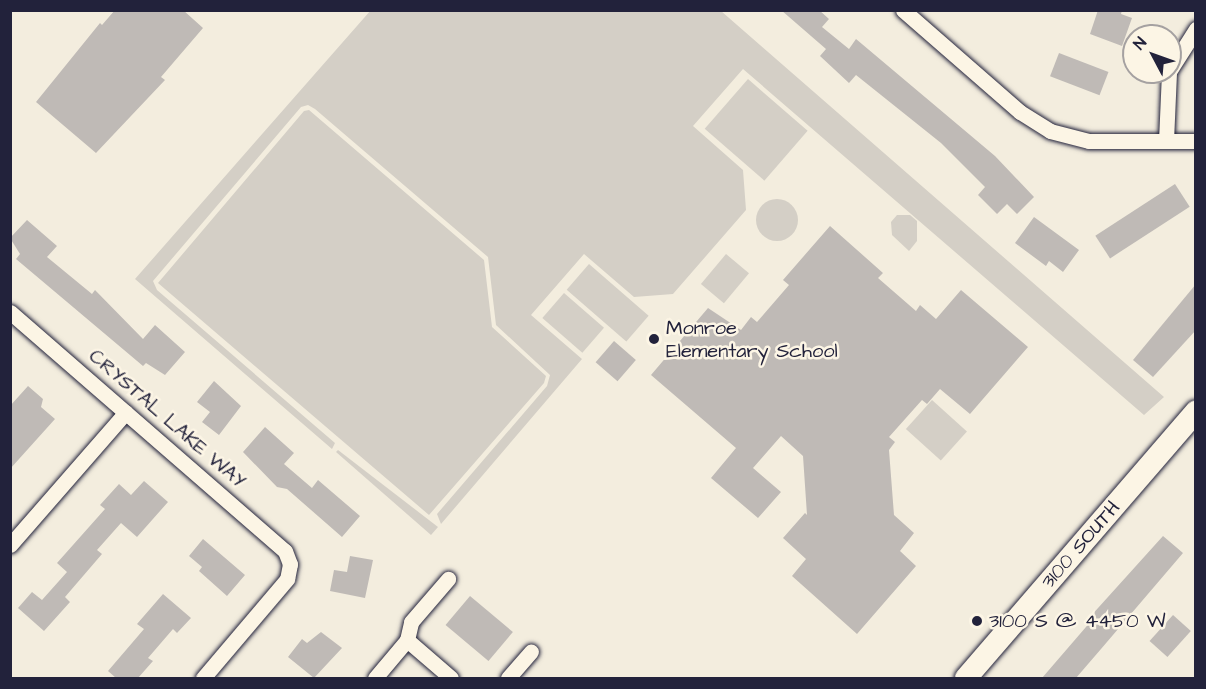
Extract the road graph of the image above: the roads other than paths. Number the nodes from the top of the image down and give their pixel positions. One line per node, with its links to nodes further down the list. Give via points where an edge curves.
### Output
1 (903, 10): 5 (street, via 1020,112 1050,131 1089,141)
2 (1196, 29): 3 (street)
3 (1182, 52)
4 (1169, 84): 5 (street)
5 (1166, 141): 6 (street)
6 (1196, 141)
7 (10, 312): 8 (street, CRYSTAL LAKE WAY)
8 (126, 412): 10 (street); 14 (street, CRYSTAL LAKE WAY, via 273,538 290,564 287,579 276,595)
9 (1194, 417): 18 (main road, 3100 SOUTH)
10 (10, 545)
11 (448, 579): 12 (street, via 411,622)
12 (407, 640): 15 (street); 16 (street)
13 (531, 652): 17 (street)
14 (203, 678)
15 (375, 678)
16 (451, 678)
17 (508, 678)
18 (966, 678)

